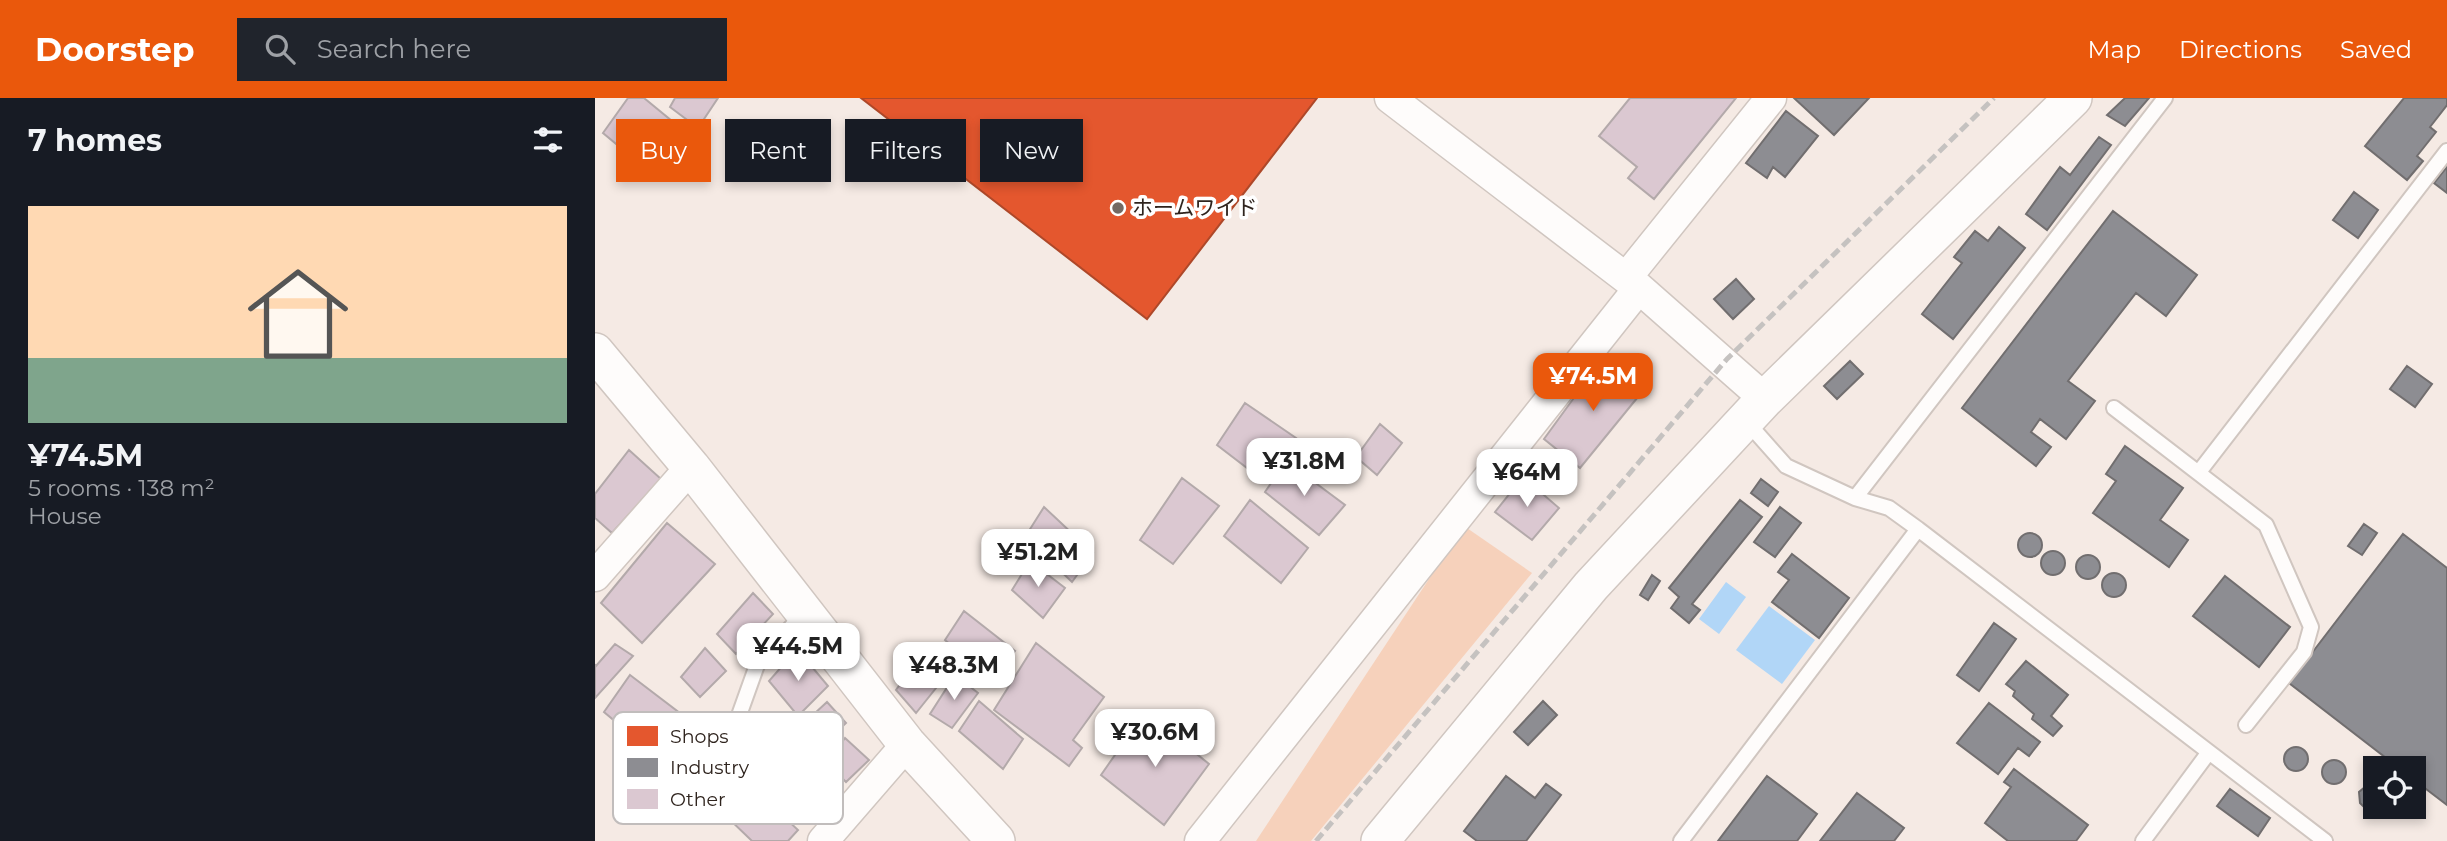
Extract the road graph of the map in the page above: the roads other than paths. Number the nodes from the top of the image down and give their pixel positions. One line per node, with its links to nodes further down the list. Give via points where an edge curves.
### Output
1 (1390, 98): 6 (street)
2 (1771, 98): 6 (street)
3 (2073, 98): 9 (street)
4 (2165, 98): 12 (lane)
5 (2447, 150): 11 (lane)
6 (1632, 283): 9 (street); 24 (street)
7 (595, 352): 10 (street)
8 (2114, 408): 11 (lane)
9 (1756, 410): 12 (lane, via 1787,466); 25 (street, via 1591,586)
10 (691, 467): 14 (street); 15 (street)
11 (2199, 472): 17 (lane, via 2266,525 2311,627 2304,652)
12 (1855, 498): 13 (lane, via 1889,508)
13 (1918, 528): 19 (lane); 26 (lane)
14 (595, 576)
15 (805, 612): 16 (lane, via 757,664); 18 (street)
16 (740, 712)
17 (2246, 725)
18 (908, 744): 20 (street); 23 (street)
19 (2209, 752): 27 (lane); 28 (lane)
20 (843, 818)
21 (838, 824): 22 (street)
22 (823, 841)
23 (996, 841)
24 (1200, 841)
25 (1380, 841)
26 (1681, 841)
27 (2143, 841)
28 (2325, 841)

